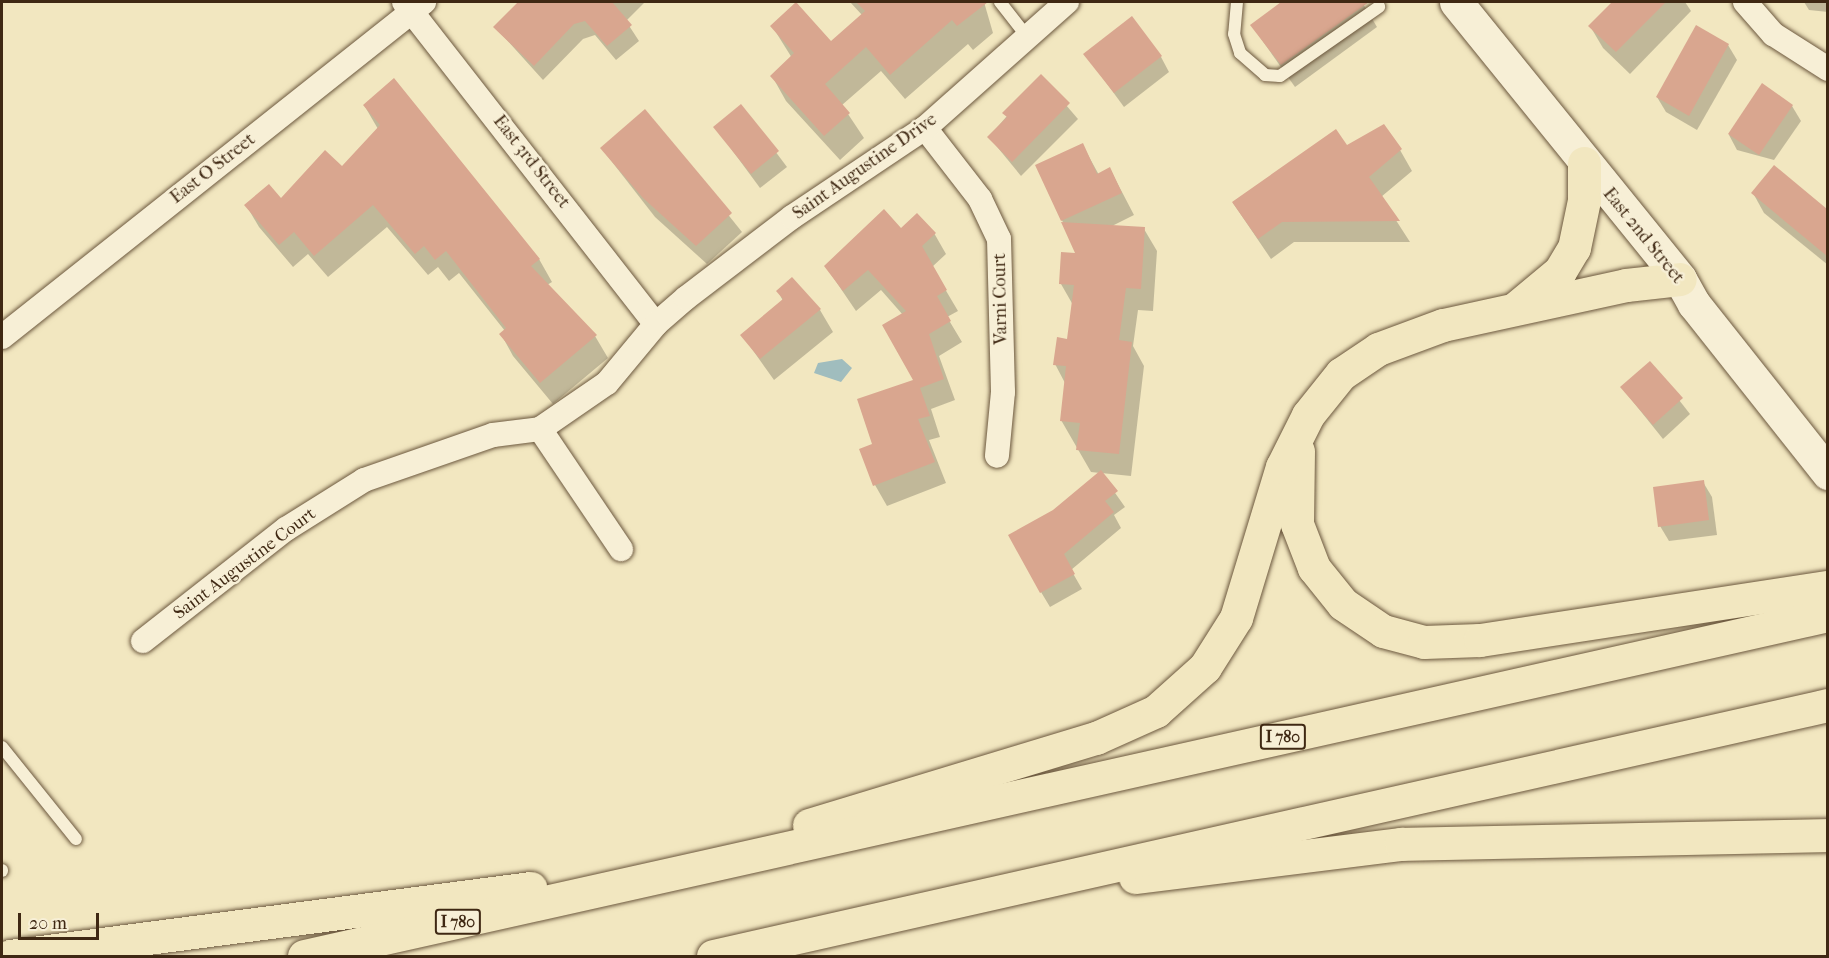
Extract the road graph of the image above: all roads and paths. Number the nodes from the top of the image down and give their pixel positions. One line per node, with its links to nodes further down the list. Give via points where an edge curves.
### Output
1 (1000, 2): 8 (lane)
2 (1066, 2): 8 (street, Saint Augustine Drive)
3 (1237, 2): 7 (lane, via 1234,34 1240,53 1265,75 1280,76)
4 (1456, 2): 11 (main road, East 2nd Street)
5 (1745, 2): 9 (street, via 1773,34)
6 (413, 5): 14 (street, East 3rd Street); 15 (street, East O Street)
7 (1379, 7)
8 (1025, 34): 10 (street, Saint Augustine Drive)
9 (1827, 69)
10 (925, 128): 14 (street, Saint Augustine Drive, via 792,217); 18 (street, Varni Court, via 980,199 999,239 1003,392)
11 (1584, 163): 12 (main road, East 2nd Street); 13 (highway, via 1584,200 1574,249 1560,271)
12 (1680, 279): 13 (highway); 19 (main road, East 2nd Street, via 1694,304)
13 (1514, 310): 17 (highway, via 1443,325 1378,349 1323,393)
14 (656, 324): 16 (street, Saint Augustine Court, via 607,383)
15 (2, 337)
16 (540, 429): 20 (street); 23 (street, Saint Augustine Court, via 493,435 364,480 286,529)
17 (1298, 440): 21 (highway, via 1297,524 1314,568 1343,604 1383,631 1424,642 1480,640); 28 (highway, via 1282,467 1236,618 1205,667 1156,711 1096,738 825,817)
18 (997, 456)
19 (1827, 473)
20 (621, 549)
21 (1827, 587)
22 (1827, 615): 28 (highway, I 780)
23 (143, 641)
24 (1827, 705): 29 (highway)
25 (2, 747): 27 (lane)
26 (1827, 835): 29 (highway, via 1401,844 1182,874)
27 (76, 839)
28 (739, 859): 30 (highway, I 780)
29 (1038, 883): 33 (highway)
30 (611, 886): 31 (highway, via 505,889); 32 (highway, I 780)
31 (10, 957)
32 (304, 957)
33 (713, 957)

